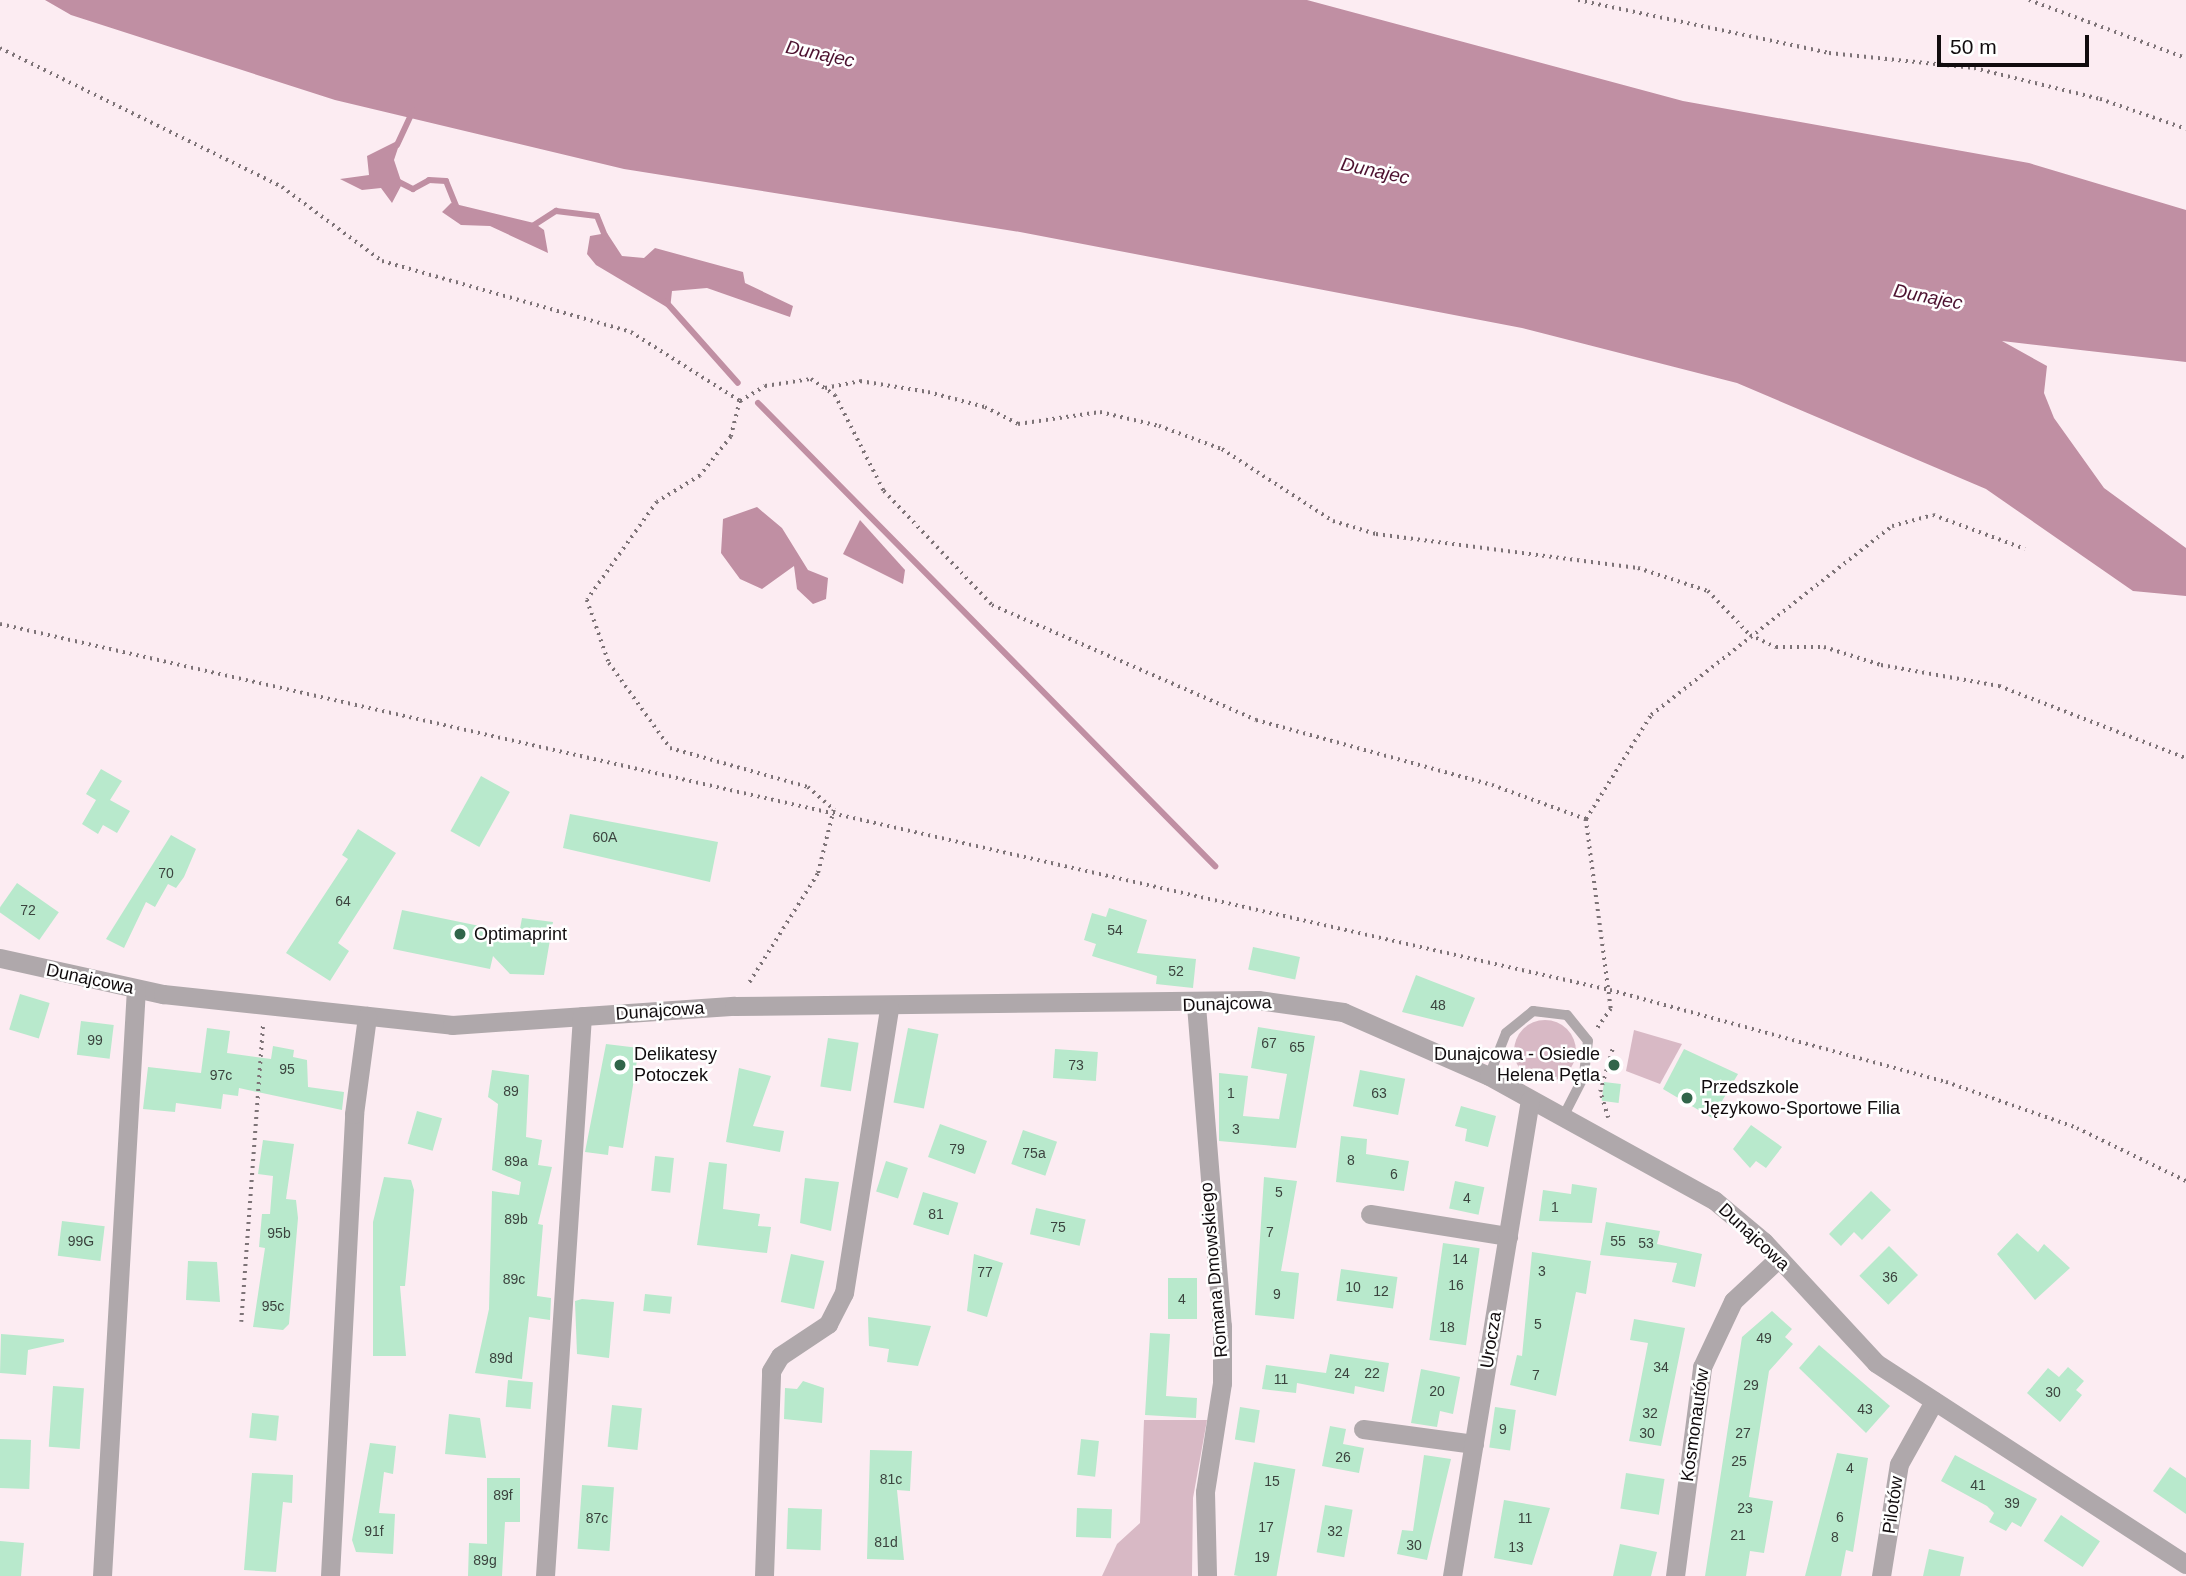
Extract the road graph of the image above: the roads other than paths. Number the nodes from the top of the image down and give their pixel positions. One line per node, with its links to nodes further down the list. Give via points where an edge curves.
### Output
1 (0, 957): 2 (street, Dunajcowa)
2 (136, 989): 5 (street, Dunajcowa); 17 (street)
3 (1196, 1005): 4 (street, Dunajcowa); 7 (street, Dunajcowa, via 1258,1000 1343,1012); 21 (street, Romana Dmowskiego, via 1222,1326 1222,1383 1205,1492)
4 (889, 1008): 6 (street, Dunajcowa, via 734,1006); 20 (street, via 844,1293 828,1324 780,1356 771,1371)
5 (367, 1016): 6 (street, Dunajcowa, via 452,1025); 18 (street, via 355,1114)
6 (582, 1016): 19 (street)
7 (1489, 1076): 8 (street, Dunajcowa); 9 (lane, via 1506,1033 1533,1011 1567,1015 1588,1041 1584,1076)
8 (1530, 1100): 9 (street, Dunajcowa); 11 (street, Urocza)
9 (1563, 1117): 12 (street, Dunajcowa, via 1714,1200)
10 (1370, 1214): 11 (street)
11 (1508, 1236): 15 (street, Urocza)
12 (1779, 1258): 13 (street, Dunajcowa, via 1876,1363); 23 (street, Kosmonautów, via 1733,1301 1702,1367)
13 (1934, 1401): 16 (street, Dunajcowa); 24 (street, Pilotów, via 1899,1464)
14 (1363, 1429): 15 (street)
15 (1474, 1444): 22 (street, Urocza)
16 (2186, 1564)
17 (102, 1576)
18 (330, 1576)
19 (545, 1576)
20 (764, 1576)
21 (1207, 1576)
22 (1452, 1576)
23 (1675, 1576)
24 (1881, 1576)

